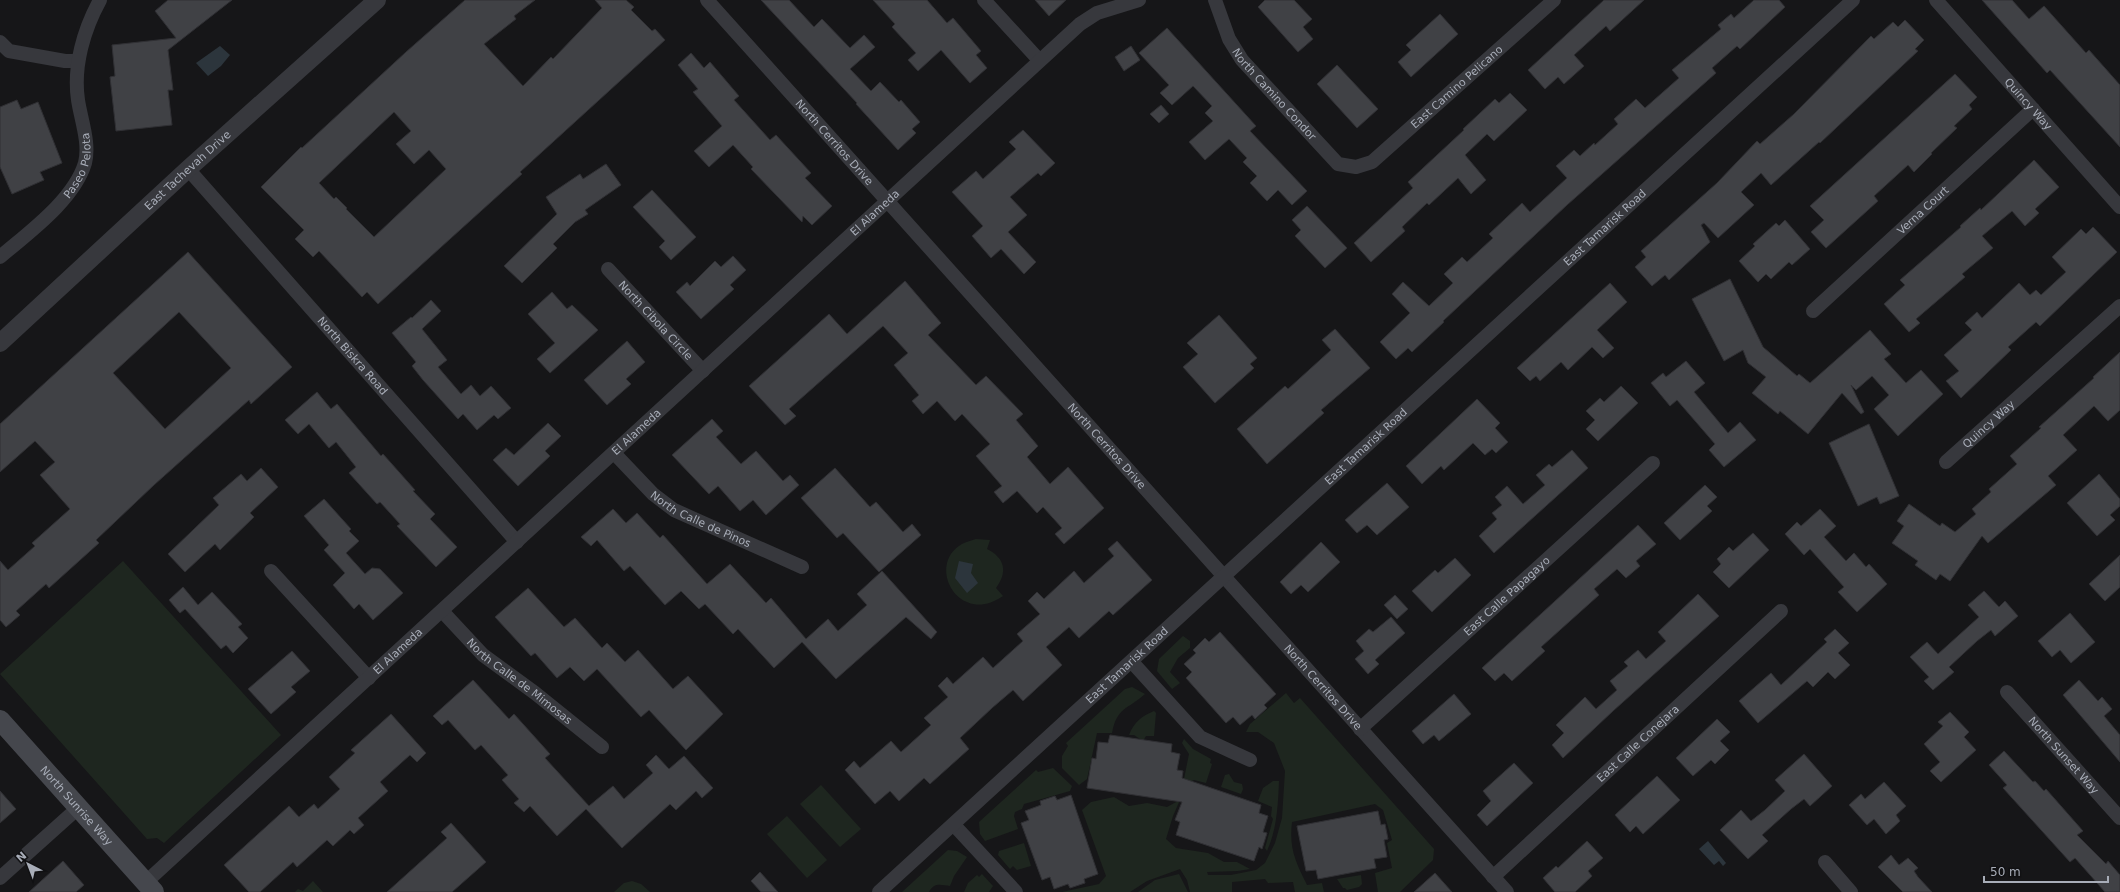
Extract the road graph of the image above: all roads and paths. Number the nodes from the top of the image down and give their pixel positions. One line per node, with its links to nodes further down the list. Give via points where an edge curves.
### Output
1 (100, 0): 12 (street, Paseo Pelota, via 84,38)
2 (376, 0): 15 (street, East Tachevah Drive)
3 (708, 0): 16 (street, North Cerritos Drive)
4 (984, 0): 11 (street)
5 (1139, 0): 11 (street, El Alameda, via 1091,17)
6 (1215, 0): 14 (street, North Camino Condor, via 1229,39 1242,60 1338,164)
7 (1554, 0): 14 (street, East Camino Pelicano, via 1372,162)
8 (1853, 0): 30 (street, East Tamarisk Road)
9 (1936, 0): 13 (street, Quincy Way)
10 (0, 42): 12 (street, via 9,51)
11 (1039, 60): 16 (street, El Alameda)
12 (78, 61): 18 (street, Paseo Pelota, via 78,97 87,152 85,164 78,180 65,198)
13 (2033, 109): 17 (street, Quincy Way); 21 (street, Verna Court)
14 (1356, 167)
15 (188, 169): 22 (street, East Tachevah Drive); 27 (street, North Biskra Road)
16 (888, 201): 23 (street, El Alameda); 30 (street, North Cerritos Drive)
17 (2120, 207)
18 (0, 258)
19 (608, 269): 23 (street, North Cibola Circle)
20 (2120, 306): 25 (street, Quincy Way)
21 (1813, 311)
22 (0, 342)
23 (703, 371): 24 (street, El Alameda)
24 (614, 453): 27 (street, El Alameda); 28 (street, North Calle de Pinos, via 653,494 674,510)
25 (1946, 462)
26 (1653, 463): 37 (street, East Calle Papagayo)
27 (517, 542): 31 (street, El Alameda)
28 (802, 567)
29 (271, 570): 34 (street)
30 (1224, 577): 33 (street, East Tamarisk Road); 37 (street, North Cerritos Drive)
31 (442, 610): 34 (street, El Alameda); 38 (street, North Calle de Mimosas, via 483,655)
32 (1781, 610): 44 (street, East Calle Conejara)
33 (1132, 662): 39 (street, via 1200,736); 42 (street, East Tamarisk Road)
34 (368, 678): 46 (street, El Alameda)
35 (2007, 692): 41 (street, North Sunset Way)
36 (0, 720): 40 (main road, North Sunrise Way)
37 (1360, 729): 44 (street, North Cerritos Drive)
38 (602, 747)
39 (1250, 760)
40 (78, 808): 45 (street); 46 (main road, North Sunrise Way)
41 (2120, 818)
42 (954, 825): 47 (street, East Tamarisk Road); 48 (street)
43 (1825, 862): 50 (street)
44 (1494, 877): 49 (street, North Cerritos Drive)
45 (0, 878)
46 (150, 887)
47 (879, 892)
48 (1016, 892)
49 (1507, 892)
50 (1851, 892)

